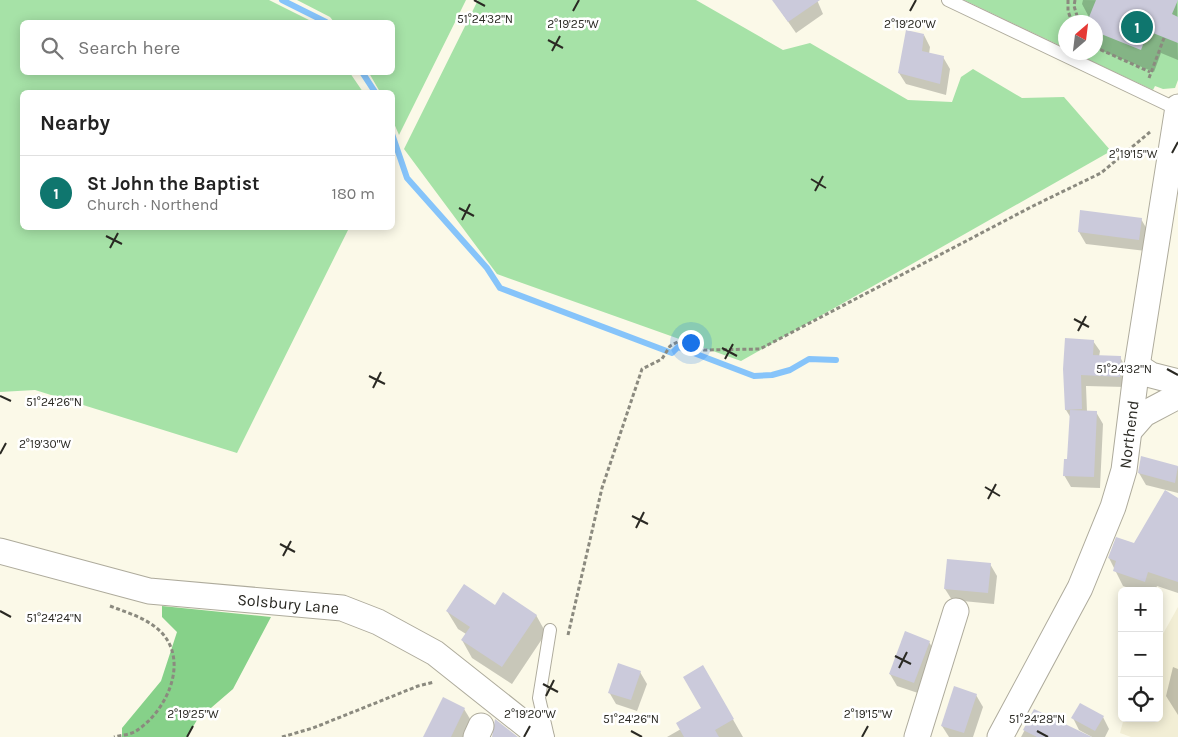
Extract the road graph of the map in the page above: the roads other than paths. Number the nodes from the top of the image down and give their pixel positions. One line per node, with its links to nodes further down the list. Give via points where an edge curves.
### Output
1 (948, 0): 2 (lane)
2 (1178, 108): 3 (street, Northend)
3 (1138, 366): 4 (street, via 1151,375); 6 (street, Northend)
4 (1178, 382)
5 (1178, 396): 6 (street, via 1144,414)
6 (1130, 430): 13 (street, Northend, via 1124,470 1113,507 1080,588)
7 (0, 550): 10 (street, Solsbury Lane, via 149,591 342,608 378,622 435,652)
8 (956, 611): 12 (street)
9 (550, 630): 11 (lane, via 539,698)
10 (541, 737)
11 (548, 737)
12 (917, 737)
13 (1000, 737)

